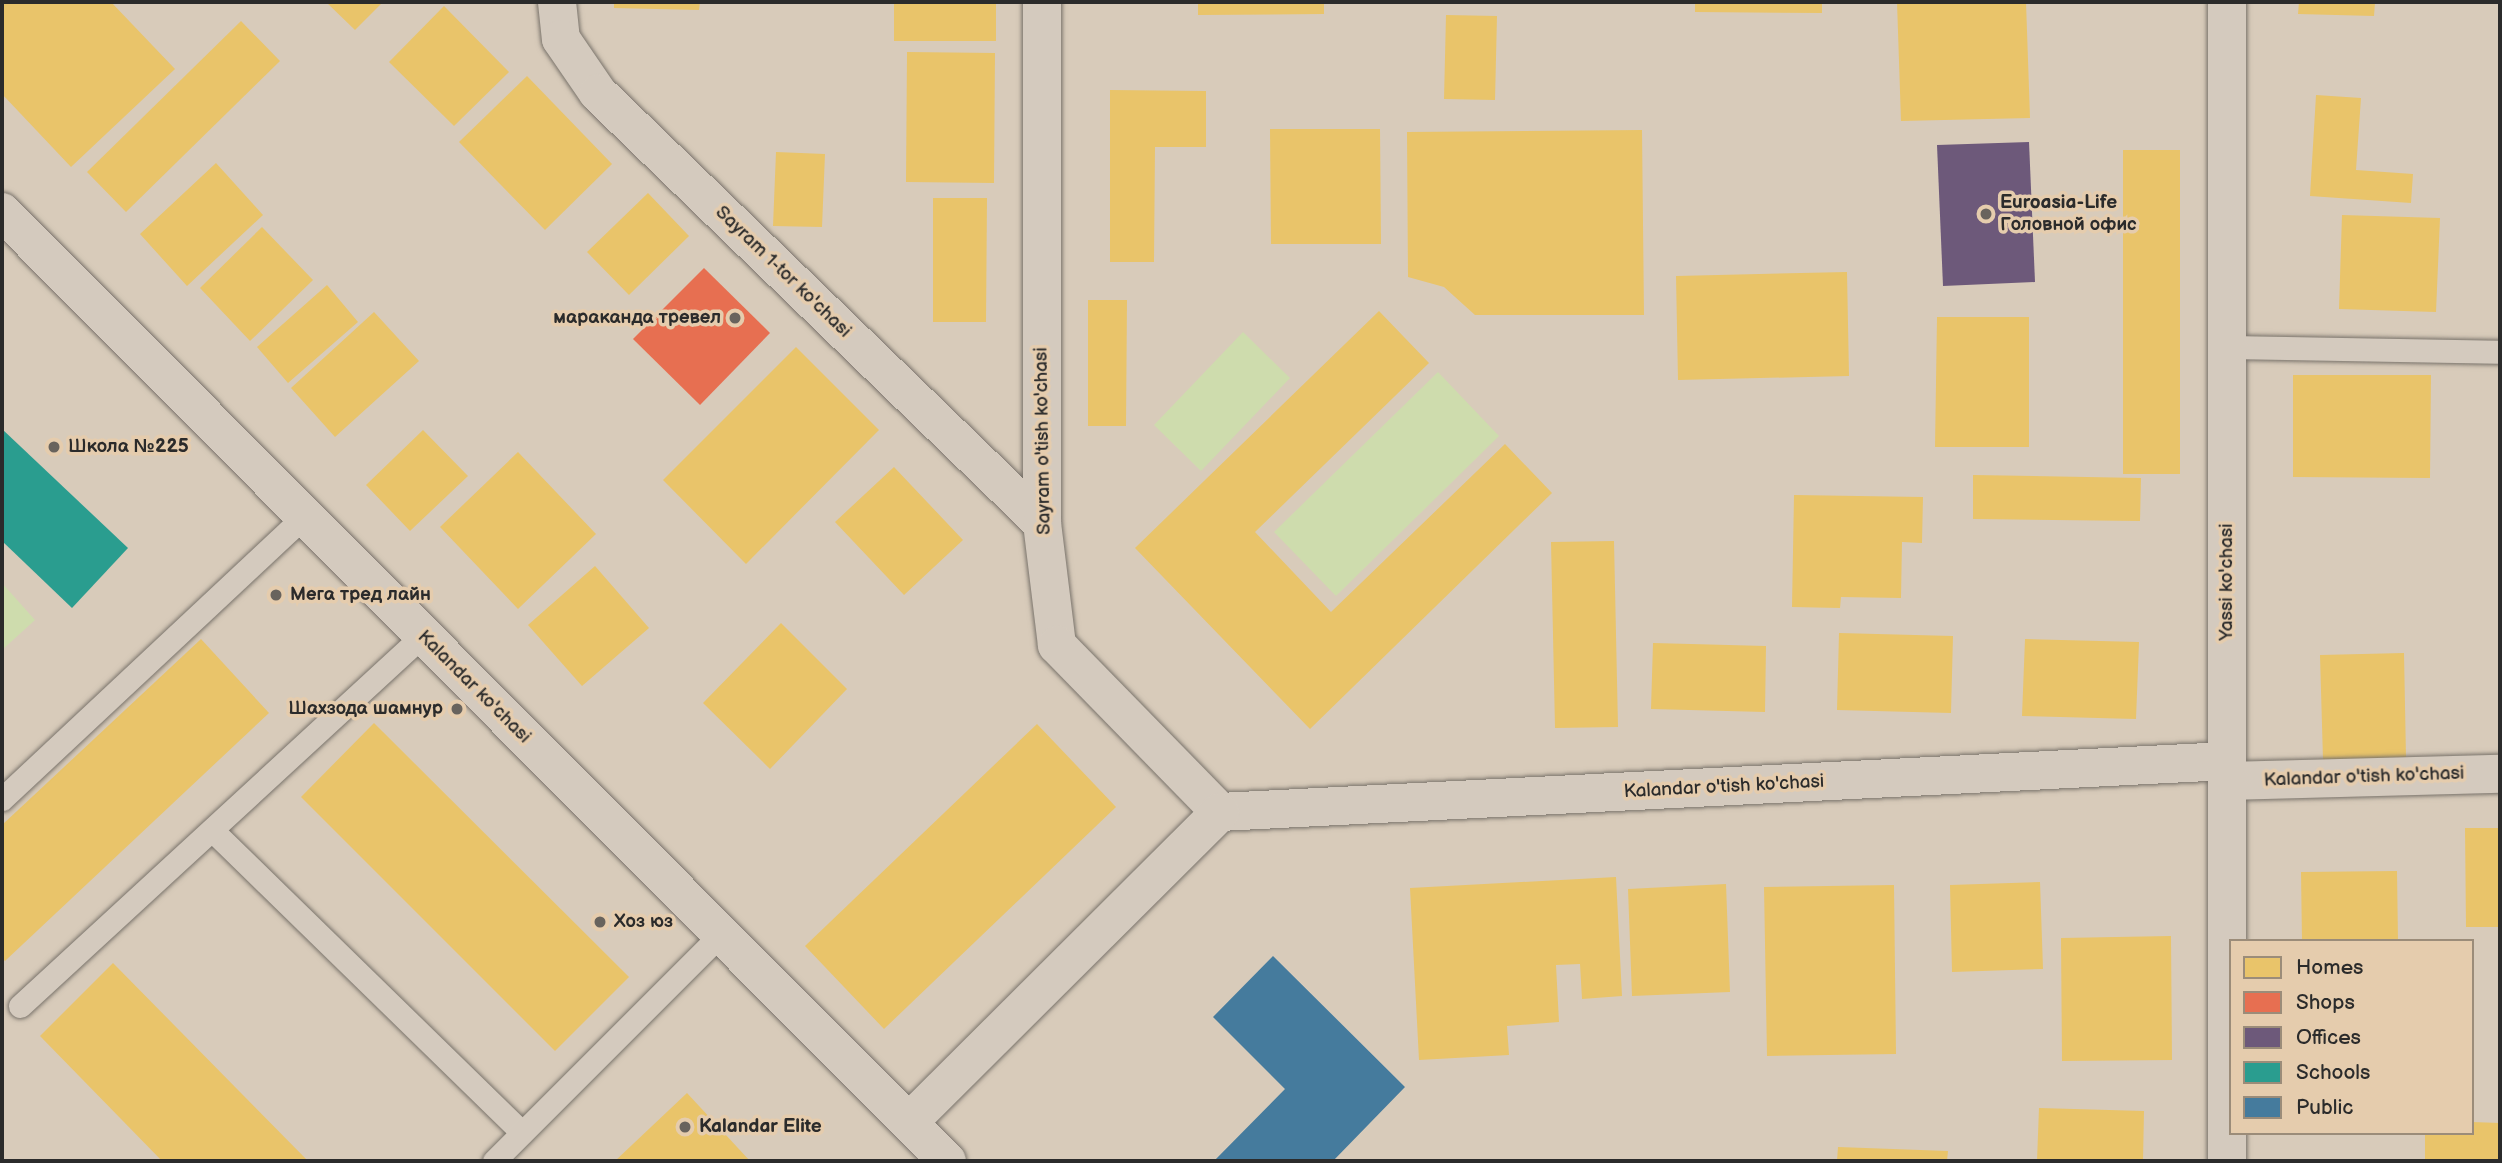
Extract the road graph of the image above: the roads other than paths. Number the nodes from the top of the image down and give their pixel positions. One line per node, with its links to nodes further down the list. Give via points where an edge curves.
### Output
1 (557, 2): 8 (street, Sayram 1-tor ko'chasi, via 561,39 598,93)
2 (1042, 2): 8 (street, Sayram o'tish ko'chasi)
3 (2227, 2): 5 (street, Yassi ko'chasi)
4 (2, 212): 7 (street, Kalandar ko'chasi)
5 (2227, 347): 6 (lane); 10 (street, Yassi ko'chasi)
6 (2500, 352)
7 (304, 516): 9 (street, Kalandar ko'chasi); 12 (lane)
8 (1042, 523): 13 (street, Sayram o'tish ko'chasi, via 1057,645)
9 (423, 635): 14 (lane); 15 (street, Kalandar ko'chasi)
10 (2227, 771): 11 (street, Kalandar o'tish ko'chasi); 13 (street, Kalandar o'tish ko'chasi); 21 (street, Yassi ko'chasi)
11 (2500, 774)
12 (2, 799)
13 (1220, 812): 17 (street)
14 (212, 830): 16 (lane); 18 (lane)
15 (721, 934): 17 (street, Kalandar ko'chasi); 18 (lane)
16 (20, 1006)
17 (909, 1122): 20 (street, Kalandar ko'chasi)
18 (522, 1133): 19 (lane)
19 (494, 1161)
20 (947, 1161)
21 (2227, 1161)

